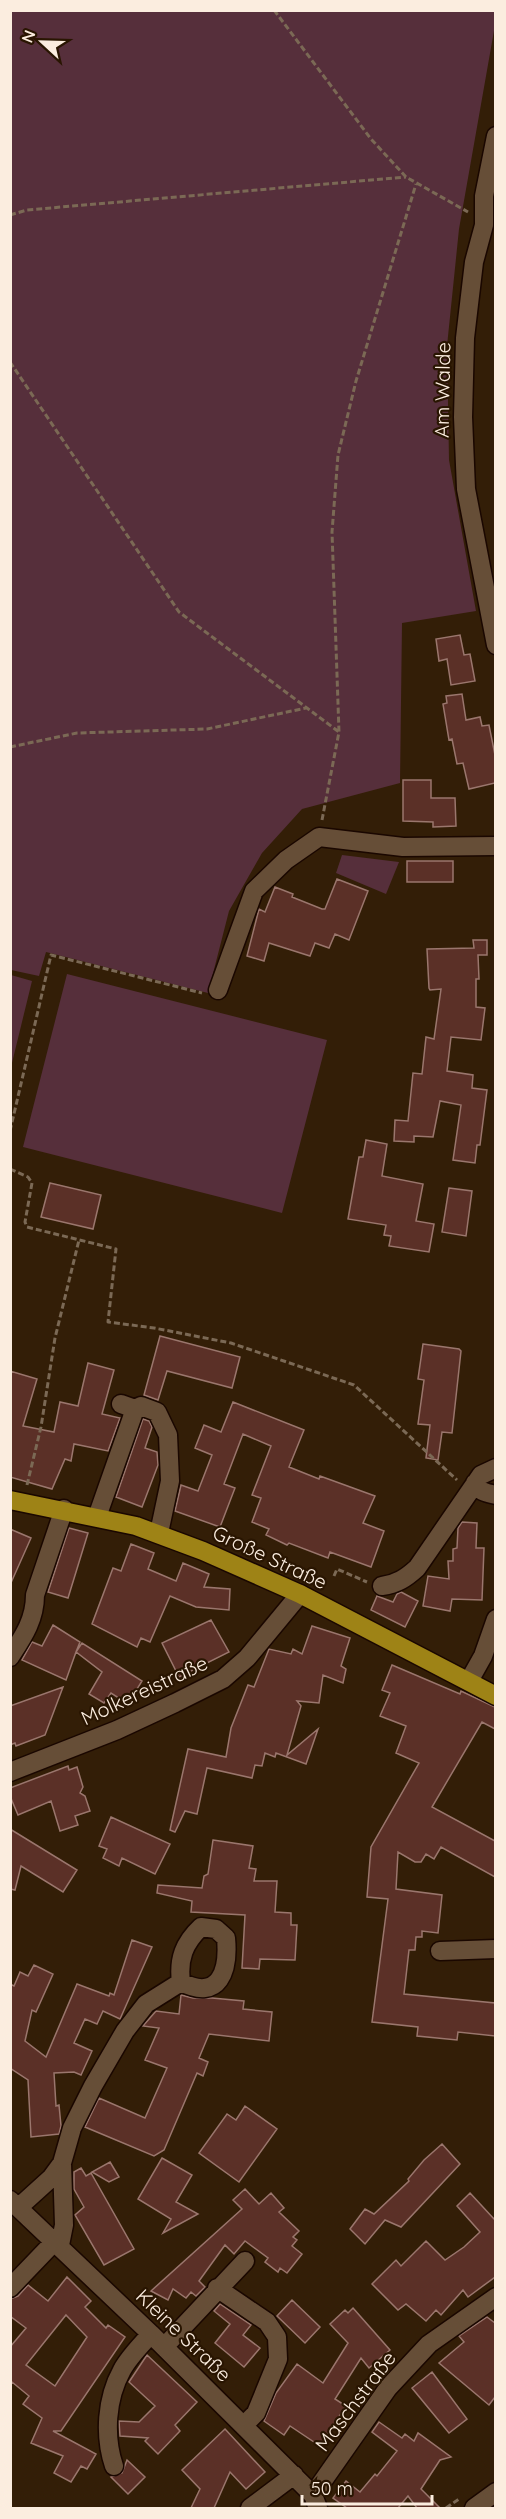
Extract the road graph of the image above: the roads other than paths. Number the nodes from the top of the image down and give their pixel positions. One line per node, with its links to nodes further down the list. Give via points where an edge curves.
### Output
1 (495, 136): 2 (street, Am Walde, via 484,196)
2 (490, 226): 3 (street, Am Walde, via 474,262 465,338 463,452 466,489)
3 (495, 645)
4 (495, 846): 5 (street, via 403,847 319,837 286,860 254,891)
5 (218, 990)
6 (495, 1468): 7 (street)
7 (472, 1488): 8 (street); 13 (street, via 417,1568 393,1584)
8 (495, 1495)
9 (16, 1501): 10 (main road, Große Straße)
10 (64, 1509): 11 (main road, Große Straße); 16 (street, via 35,1595 31,1622)
11 (97, 1517): 12 (main road, Große Straße); 12 (street, via 128,1407 141,1406 157,1412 168,1435 170,1481)
12 (159, 1533): 14 (main road, Große Straße)
13 (382, 1586)
14 (300, 1594): 17 (main road, Große Straße); 19 (street, Molkereistraße, via 248,1658 223,1679 117,1730)
15 (495, 1621): 17 (street)
16 (10, 1657)
17 (469, 1681): 18 (main road, Große Straße)
18 (495, 1696)
19 (10, 1772)
20 (495, 1949): 21 (street)
21 (440, 1951)
22 (181, 1982): 23 (street, via 146,2004 115,2048 72,2128)
23 (62, 2163): 24 (street, via 51,2178); 25 (street, via 64,2225)
24 (15, 2203): 25 (street, Kleine Straße)
25 (57, 2243): 27 (street); 30 (street, Kleine Straße)
26 (245, 2261): 28 (street)
27 (10, 2288)
28 (217, 2288): 30 (street); 31 (street, via 267,2322 277,2337 278,2360 256,2413)
29 (495, 2298): 35 (street, Maschstraße, via 429,2344 388,2388)
30 (158, 2340): 31 (street, Kleine Straße); 32 (street, via 131,2357 117,2382 106,2433)
31 (244, 2425): 33 (street, Kleine Straße)
32 (114, 2466)
33 (294, 2475): 35 (street, Kleine Straße); 36 (street)
34 (495, 2492): 37 (street)
35 (316, 2502)
36 (250, 2508)
37 (474, 2508)

